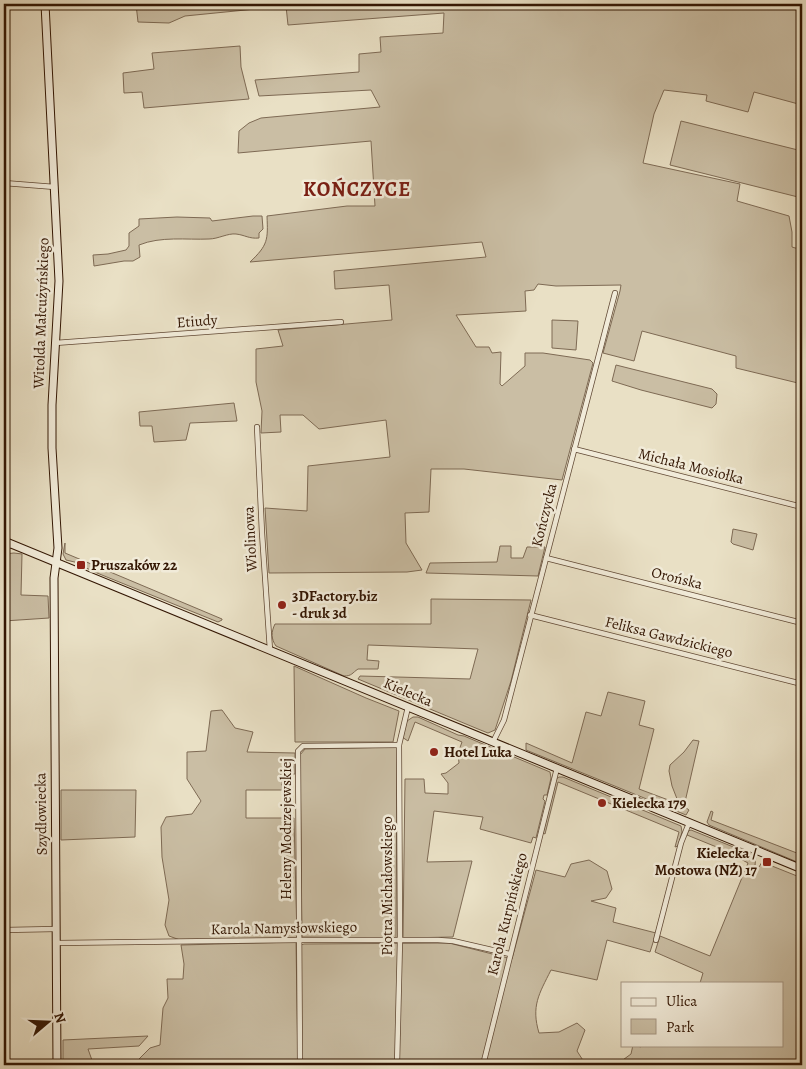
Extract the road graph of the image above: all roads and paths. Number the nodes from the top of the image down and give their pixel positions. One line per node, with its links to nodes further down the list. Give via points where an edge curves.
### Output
1 (45, 4): 3 (street, Witolda Małcużyńskiego)
2 (4, 183): 3 (street)
3 (56, 187): 6 (street, Witolda Małcużyńskiego, via 59,281)
4 (615, 293): 8 (street, Kończycka)
5 (340, 322): 6 (street, Etiudy)
6 (55, 343): 14 (street, Witolda Małcużyńskiego, via 52,448 58,548)
7 (257, 426): 17 (street, Wiolinowa)
8 (574, 449): 9 (street, Michała Mosiołka); 13 (street, Kończycka)
9 (802, 507)
10 (4, 541): 11 (street, Kielecka)
11 (12, 544): 12 (street); 14 (street, Kielecka)
12 (4, 548)
13 (546, 558): 15 (street, Kończycka); 16 (street, Orońska)
14 (55, 562): 17 (street, Kielecka); 25 (street, Szydłowiecka)
15 (530, 615): 18 (street, Feliksa Gawdzickiego); 20 (street, Kończycka, via 504,720)
16 (802, 623)
17 (270, 650): 19 (street, Kielecka)
18 (802, 684)
19 (408, 707): 20 (street, Kielecka); 21 (street, Piotra Michałowskiego)
20 (493, 742): 22 (street, Kielecka)
21 (399, 745): 27 (street, Heleny Modrzejewskiej, via 303,746 298,751); 28 (street, Piotra Michałowskiego)
22 (557, 768): 23 (street, Kielecka); 31 (street, Karola Kurpińskiego)
23 (689, 823): 24 (street, Kielecka); 29 (street)
24 (802, 870)
25 (56, 929): 26 (street); 30 (street, Szydłowiecka)
26 (4, 930)
27 (299, 940): 28 (street, Karola Namysłowskiego); 30 (street, Karola Namysłowskiego); 33 (street, Heleny Modrzejewskiej)
28 (400, 940): 31 (street, Karola Namysłowskiego, via 453,941); 34 (street, Piotra Michałowskiego)
29 (656, 940)
30 (56, 943): 32 (street, Szydłowiecka)
31 (510, 954): 35 (street, Karola Kurpińskiego)
32 (57, 1065)
33 (300, 1065)
34 (397, 1065)
35 (483, 1065)

